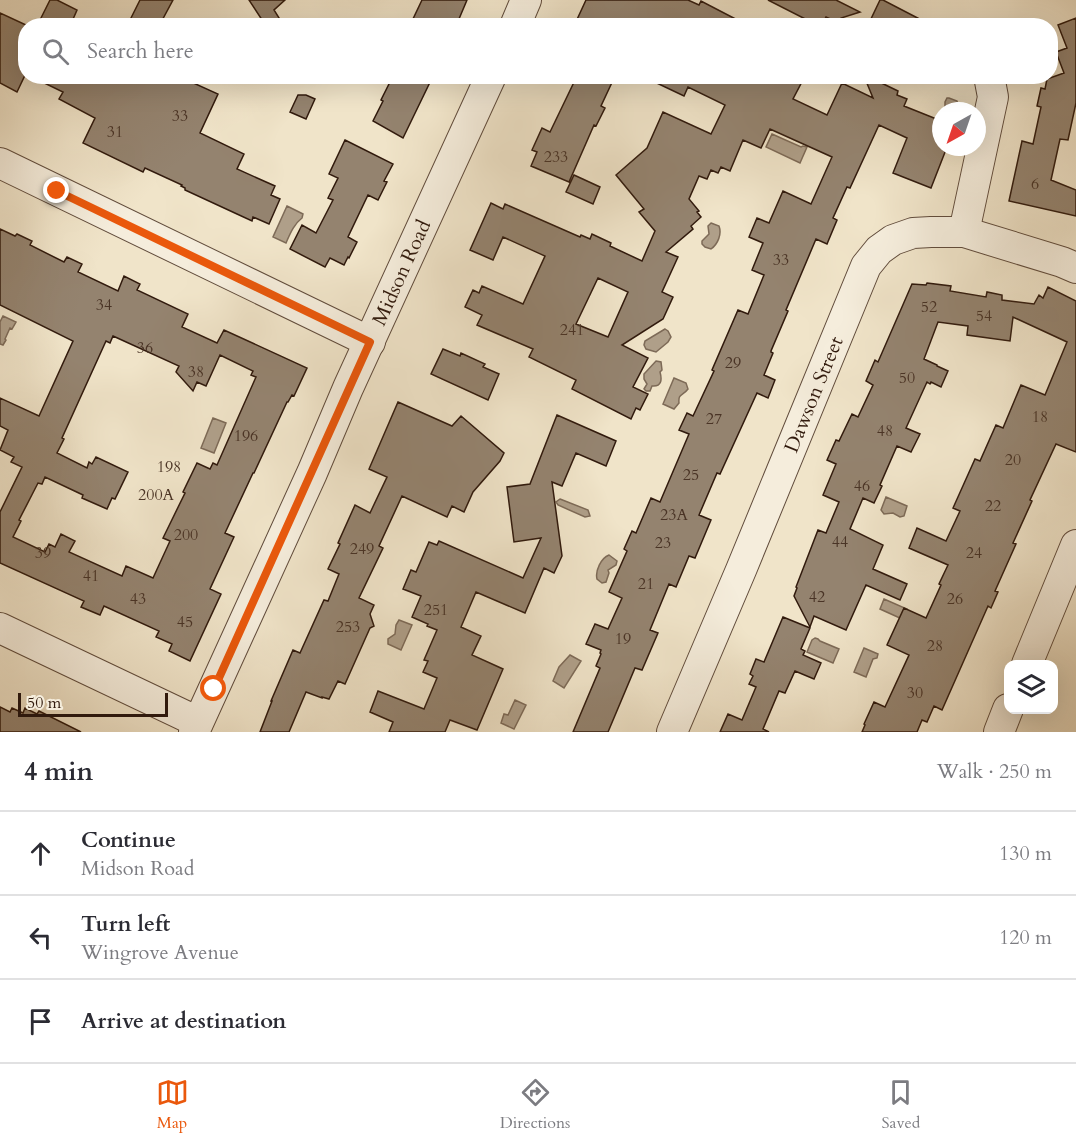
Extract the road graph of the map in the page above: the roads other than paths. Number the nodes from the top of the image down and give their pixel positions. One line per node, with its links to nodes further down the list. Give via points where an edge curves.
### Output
1 (526, 0): 2 (street)
2 (518, 18)
3 (487, 84): 8 (street, Midson Road)
4 (991, 84): 6 (street, via 993,97)
5 (0, 163): 8 (street)
6 (964, 232): 7 (street, Dawson Street); 15 (street, Dawson Street, via 913,233 893,240 866,266)
7 (1076, 268)
8 (370, 342): 14 (street, Midson Road)
9 (1076, 545): 10 (street)
10 (1070, 577): 12 (street)
11 (0, 627): 14 (street)
12 (1029, 660)
13 (1006, 714): 16 (street)
14 (196, 727)
15 (672, 732)
16 (999, 732)

